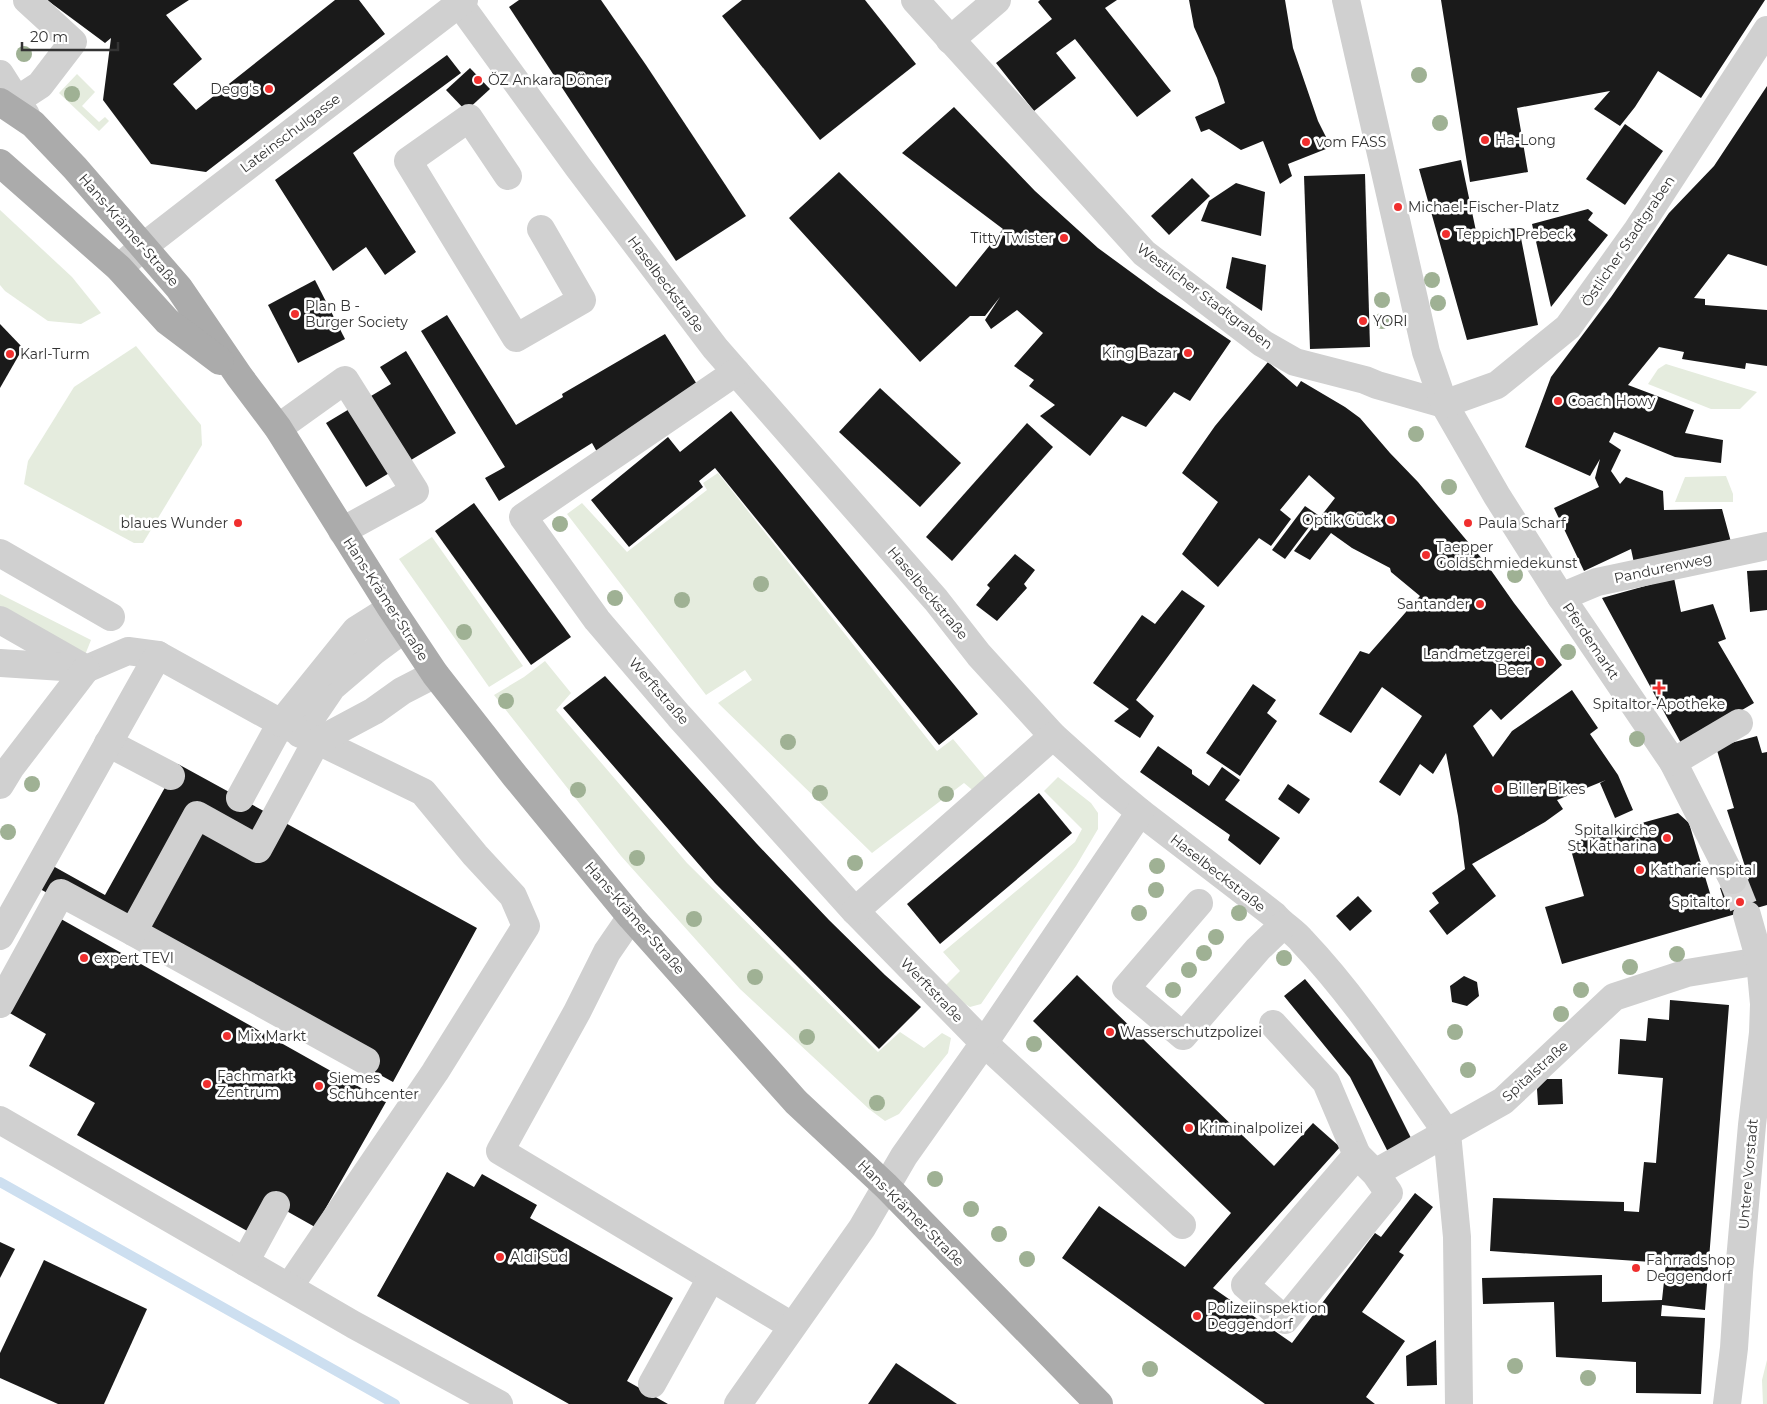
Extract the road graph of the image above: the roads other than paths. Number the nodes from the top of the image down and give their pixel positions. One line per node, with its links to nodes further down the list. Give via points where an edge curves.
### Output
1 (27, 0): 9 (street, via 73,42 40,85)
2 (914, 0): 7 (street, Westlicher Stadtgraben)
3 (997, 0): 7 (street)
4 (1346, 0): 17 (street, via 1426,352)
5 (461, 2): 13 (street, Lateinschulgasse); 15 (street, Haselbeckstraße, via 578,166)
6 (1767, 30): 17 (street, Östlicher Stadtgraben, via 1636,232 1568,327 1497,385)
7 (950, 40): 17 (street, Westlicher Stadtgraben, via 1144,253 1262,342 1295,362)
8 (0, 74): 9 (street)
9 (8, 101): 13 (main road, Hans-Krämer-Straße, via 75,168)
10 (0, 163): 14 (main road, Hans-Krämer-Straße)
11 (508, 176): 12 (street, via 469,118 408,161 516,338 582,300)
12 (541, 229)
13 (144, 246): 14 (street, Lateinschulgasse); 16 (main road, Hans-Krämer-Straße, via 179,288)
14 (119, 268): 16 (main road, Hans-Krämer-Straße, via 167,321)
15 (736, 372): 32 (street, Haselbeckstraße, via 936,600 979,655); 41 (street, Werftstraße, via 523,517 597,620)
16 (239, 376): 18 (main road, Hans-Krämer-Straße)
17 (1444, 404): 22 (street, Pferdemarkt)
18 (278, 428): 19 (main road, Hans-Krämer-Straße); 19 (street, via 345,380 415,491)
19 (342, 531): 24 (main road, Hans-Krämer-Straße)
20 (1767, 546): 22 (street, Pandurenweg, via 1597,582)
21 (0, 552): 23 (street)
22 (1561, 597): 34 (street, Pferdemarkt)
23 (111, 618)
24 (397, 619): 29 (main road, Hans-Krämer-Straße); 31 (street, via 373,652 332,687)
25 (0, 620): 28 (street)
26 (158, 655): 28 (street, via 128,651); 31 (street); 33 (street)
27 (0, 663): 28 (street)
28 (86, 669): 36 (street)
29 (435, 674): 31 (street, via 374,710); 43 (main road, Hans-Krämer-Straße, via 514,776)
30 (1739, 723): 34 (street)
31 (299, 733): 37 (street); 45 (street, via 258,849 197,815); 60 (street, via 423,792 513,896 526,926 435,1072)
32 (1053, 736): 38 (street, Haselbeckstraße); 41 (street)
33 (108, 743): 35 (street); 46 (street)
34 (1673, 762): 39 (street, Pferdemarkt)
35 (170, 776)
36 (0, 786)
37 (240, 798)
38 (1140, 812): 44 (street, Haselbeckstraße); 50 (street)
39 (1733, 880)
40 (1199, 903): 44 (street, via 1126,988 1184,1036 1258,949)
41 (855, 911): 50 (street, Werftstraße)
42 (1747, 915): 47 (street, Untere Vorstadt)
43 (631, 916): 55 (main road, Hans-Krämer-Straße, via 796,1102); 59 (street, via 607,952 500,1151)
44 (1283, 925): 53 (street, Haselbeckstraße, via 1301,939 1360,1011)
45 (133, 932): 48 (street, via 61,893); 51 (street)
46 (0, 936)
47 (1764, 962): 53 (street, Spitalstraße, via 1687,973 1614,997 1503,1101); 67 (street, Untere Vorstadt, via 1763,1033)
48 (0, 1004)
49 (1273, 1024): 54 (street, via 1326,1082)
50 (984, 1043): 55 (street); 57 (street, Werftstraße)
51 (366, 1061)
52 (0, 1120): 58 (street)
53 (1447, 1133): 54 (street, Spitalstraße); 66 (street, via 1457,1237)
54 (1366, 1164): 54 (street, via 1245,1284 1285,1320 1389,1193)
55 (886, 1186): 61 (street, via 862,1228); 65 (main road, Hans-Krämer-Straße)
56 (276, 1205): 58 (street)
57 (1182, 1225)
58 (245, 1262): 60 (street)
59 (710, 1278): 61 (street); 62 (street)
60 (289, 1287): 63 (street)
61 (792, 1326): 64 (street)
62 (652, 1384)
63 (499, 1404)
64 (738, 1404)
65 (1100, 1404)
66 (1459, 1404)
67 (1727, 1404)

